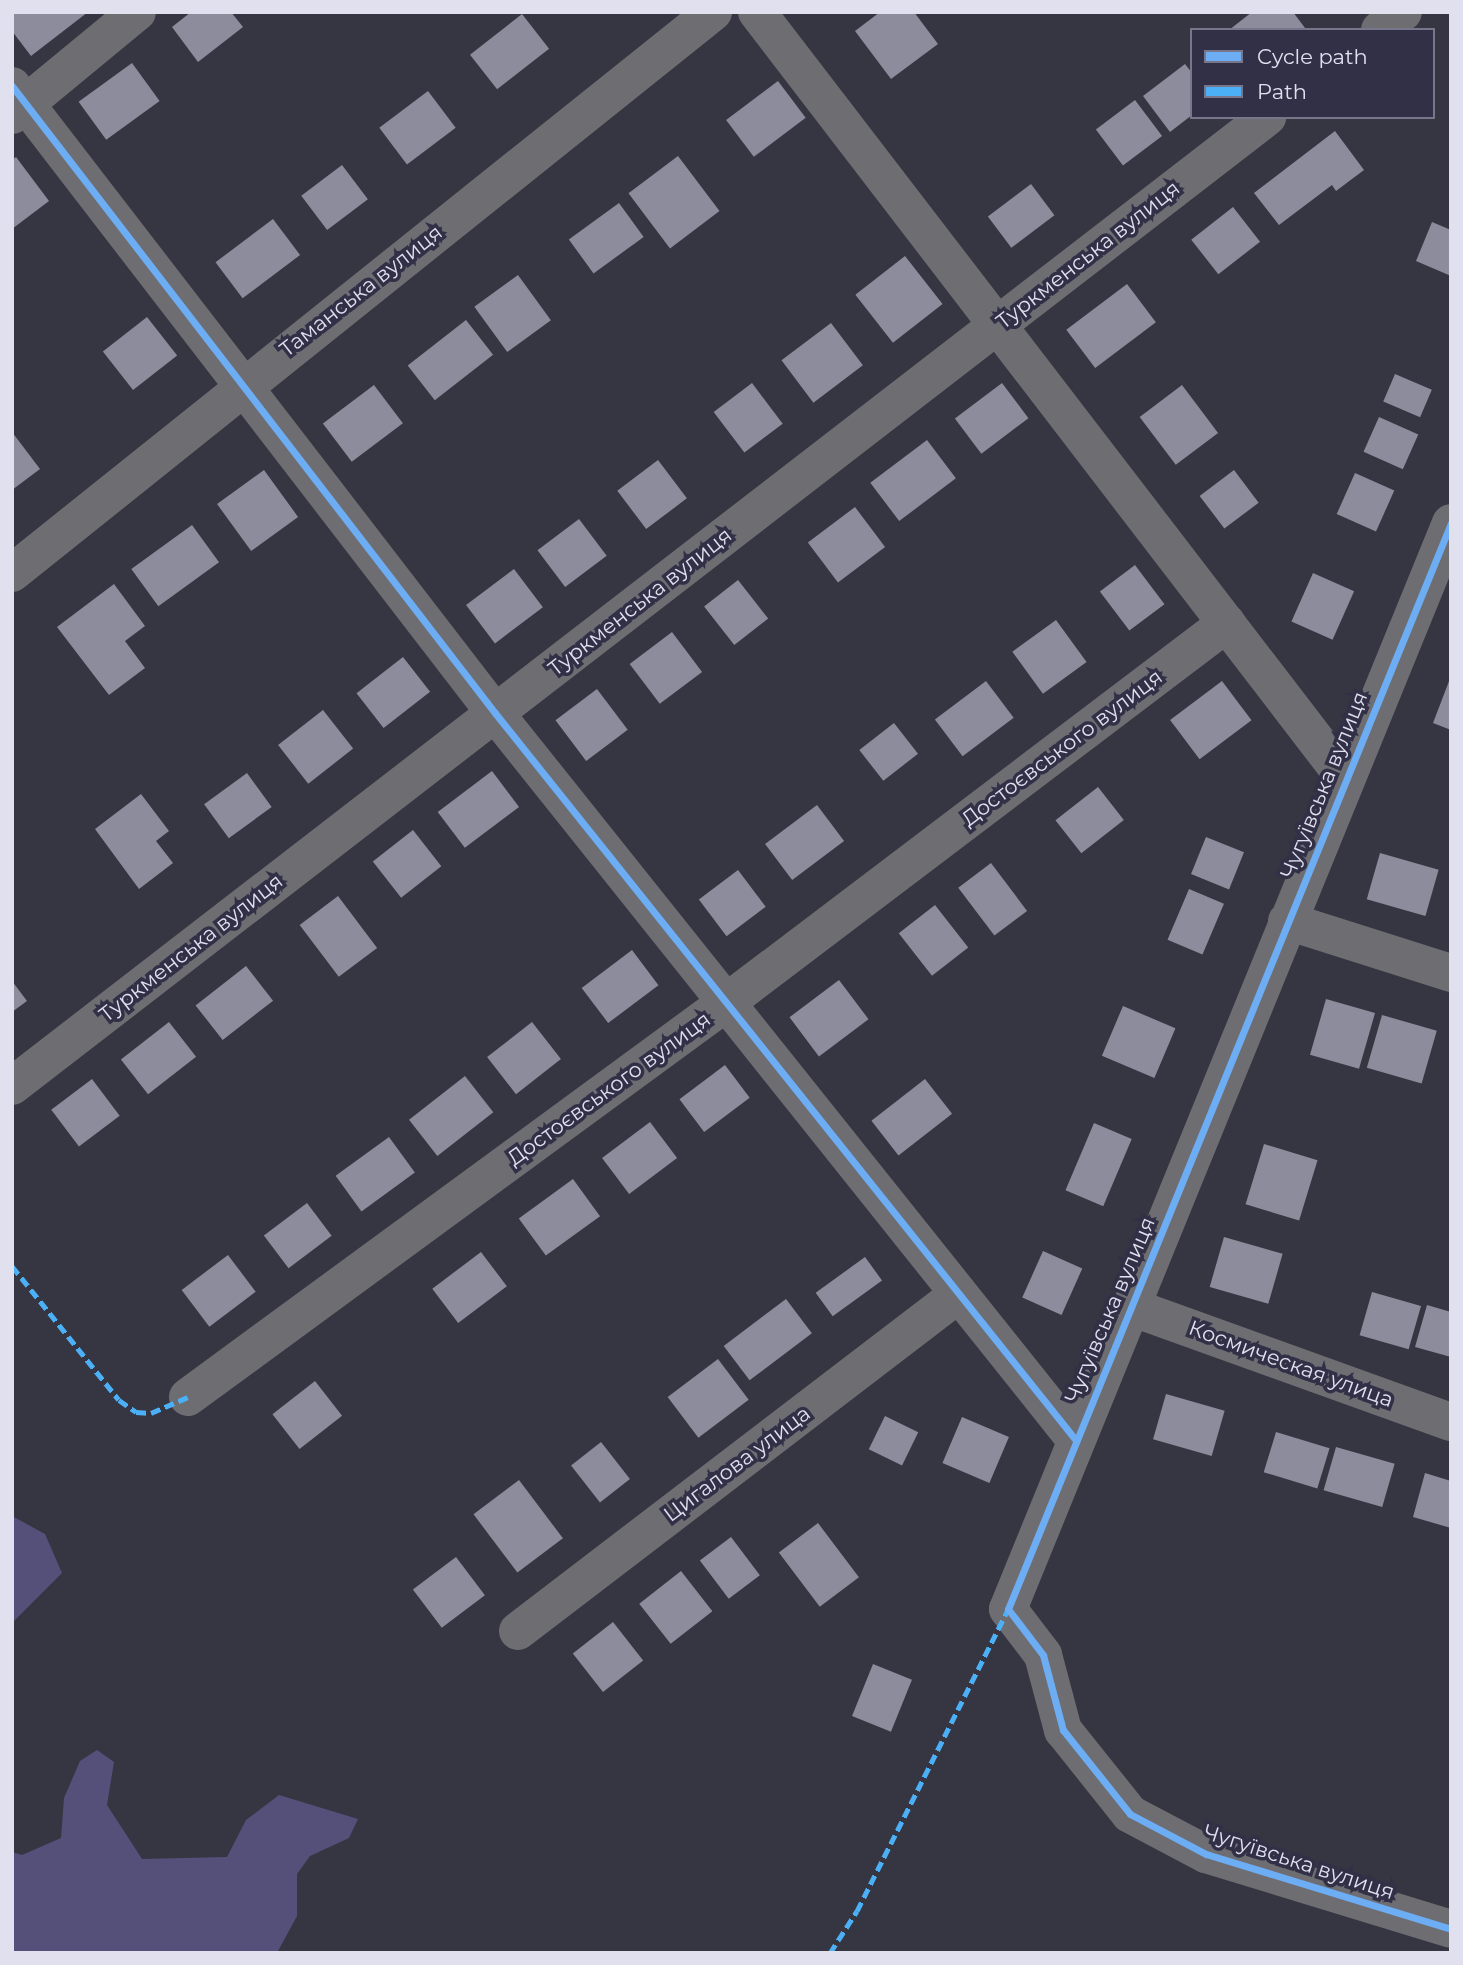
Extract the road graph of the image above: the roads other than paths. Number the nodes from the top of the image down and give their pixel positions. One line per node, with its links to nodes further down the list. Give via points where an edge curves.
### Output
1 (136, 12): 6 (street)
2 (713, 12): 9 (street, Таманська вулиця)
3 (758, 12): 8 (street)
4 (1403, 12): 5 (street)
5 (1383, 28)
6 (17, 102): 9 (street)
7 (1264, 119): 8 (street, Туркменська вулиця)
8 (998, 325): 13 (street); 14 (street, Туркменська вулиця)
9 (242, 385): 12 (street, Таманська вулиця); 14 (street)
10 (1451, 523): 11 (street, Чугуївська вулиця)
11 (1441, 572): 15 (street, Чугуївська вулиця)
12 (12, 573)
13 (1227, 623): 15 (street); 18 (street, Достоєвського вулиця)
14 (495, 713): 18 (street); 19 (street, Туркменська вулиця)
15 (1345, 778): 16 (street, Чугуївська вулиця)
16 (1287, 921): 17 (street); 21 (street, Чугуївська вулиця)
17 (1451, 973)
18 (727, 1003): 20 (street); 22 (street, Достоєвського вулиця)
19 (12, 1086)
20 (956, 1296): 24 (street); 25 (street, Цигалова улица)
21 (1131, 1307): 23 (street, Космическая улица); 24 (street, Чугуївська вулиця)
22 (188, 1397)
23 (1451, 1422)
24 (1075, 1439): 26 (street, Чугуївська вулиця, via 1008,1609 1043,1655 1063,1730 1130,1814 1206,1854)
25 (518, 1631)
26 (1451, 1929)

